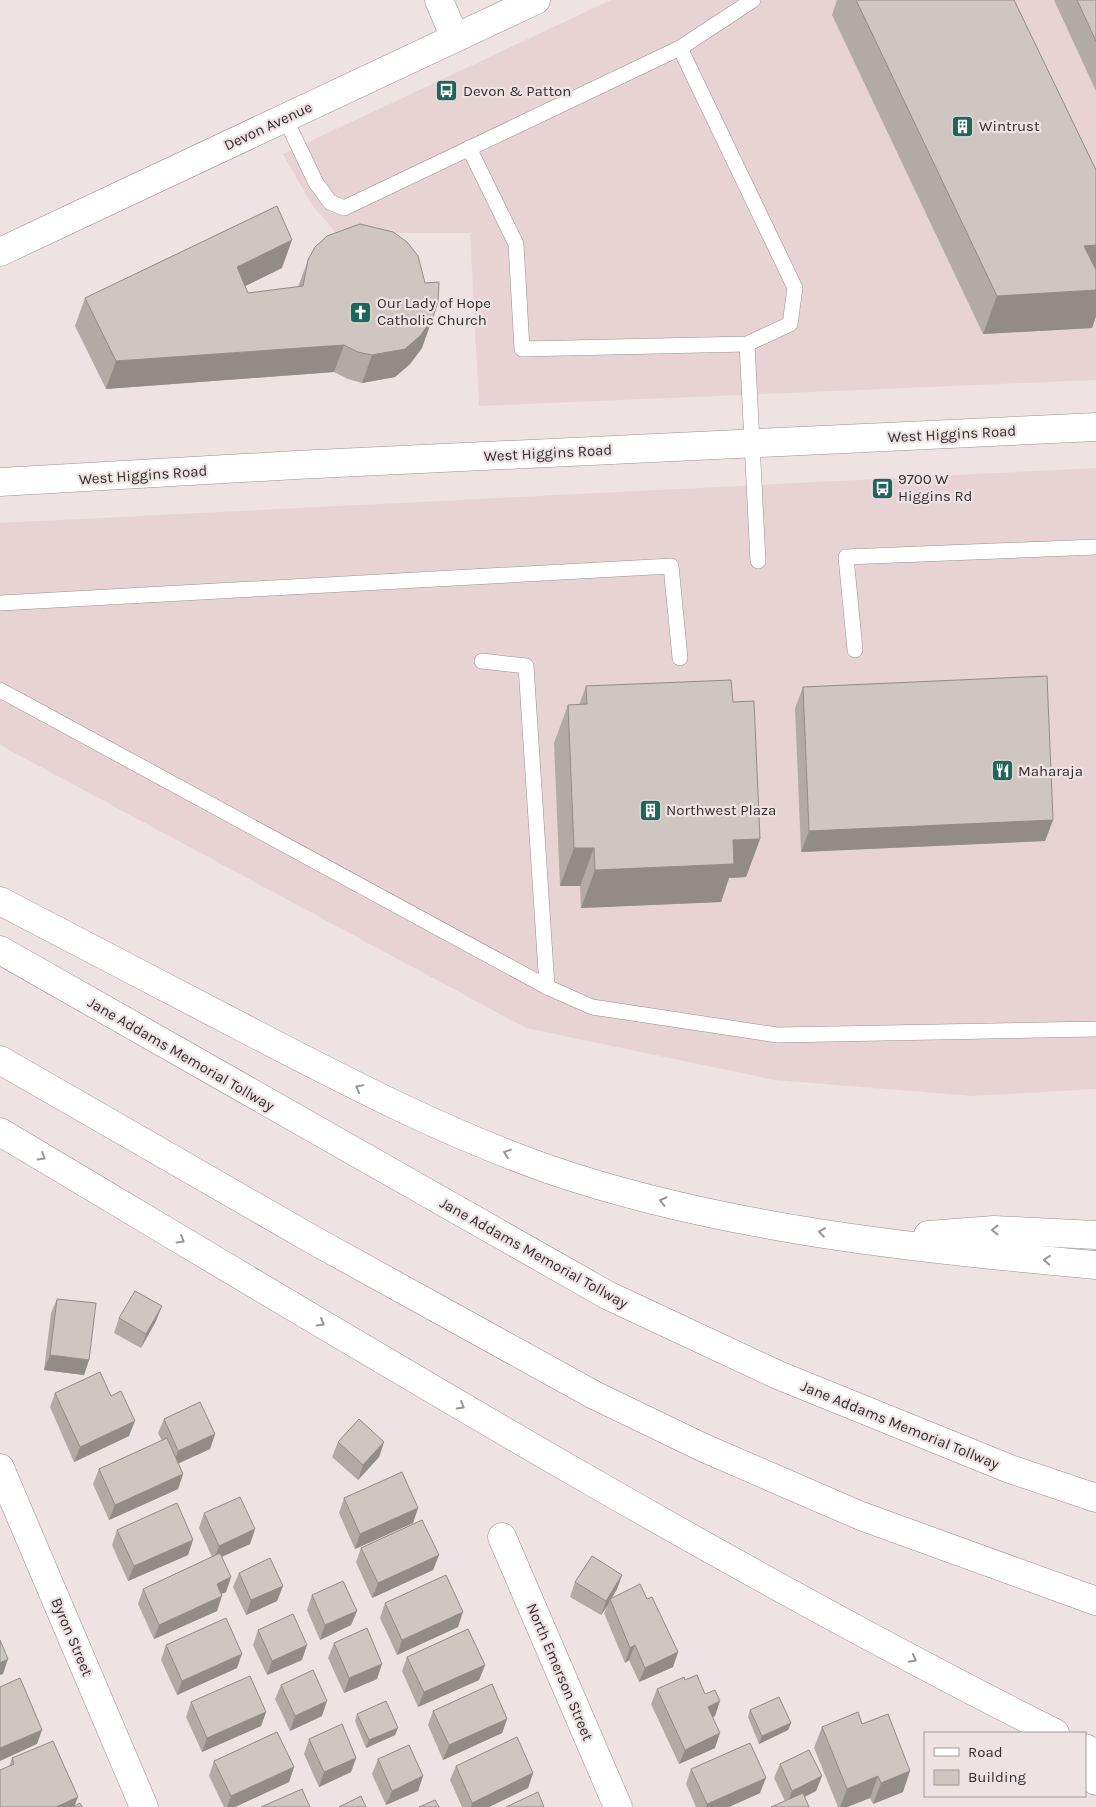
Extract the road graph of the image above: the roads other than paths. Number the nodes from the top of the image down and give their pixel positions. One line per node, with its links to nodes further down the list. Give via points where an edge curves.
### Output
1 (439, 0): 4 (main road)
2 (536, 0): 4 (main road, Devon Avenue)
3 (753, 0): 5 (lane)
4 (455, 38): 6 (main road, Devon Avenue)
5 (680, 48): 7 (lane); 9 (lane, via 795,288 790,324)
6 (285, 118): 7 (lane, via 316,183 330,202 344,208); 8 (main road, Devon Avenue)
7 (469, 148): 9 (lane, via 516,244 522,350)
8 (0, 252)
9 (747, 344): 11 (lane)
10 (1096, 427): 11 (main road, West Higgins Road)
11 (752, 443): 12 (main road, West Higgins Road); 14 (lane)
12 (0, 482)
13 (1096, 547): 16 (lane, via 846,557)
14 (758, 561)
15 (0, 603): 17 (lane, via 671,566)
16 (855, 650)
17 (680, 658)
18 (482, 661): 22 (lane, via 526,666)
19 (0, 690): 22 (lane)
20 (0, 901): 27 (main road, one-way to 20, via 776,1225 662,1201 550,1169 459,1135 367,1093)
21 (0, 950): 30 (main road, Jane Addams Memorial Tollway, via 607,1295 778,1375 1010,1469)
22 (547, 987): 23 (lane, via 592,1007 777,1035)
23 (1096, 1030)
24 (0, 1060): 32 (main road, via 594,1395 704,1448 861,1516)
25 (0, 1132): 33 (main road, one-way to 33, via 561,1466)
26 (1096, 1235): 27 (main road, one-way to 27, via 994,1230)
27 (870, 1239): 28 (main road, one-way to 27)
28 (1096, 1265)
29 (0, 1468): 36 (main road, Byron Street)
30 (1096, 1498)
31 (502, 1537): 37 (main road, North Emerson Street)
32 (1096, 1601)
33 (1014, 1712): 34 (main road); 35 (main road)
34 (1037, 1732)
35 (1054, 1732)
36 (144, 1807)
37 (618, 1807)

